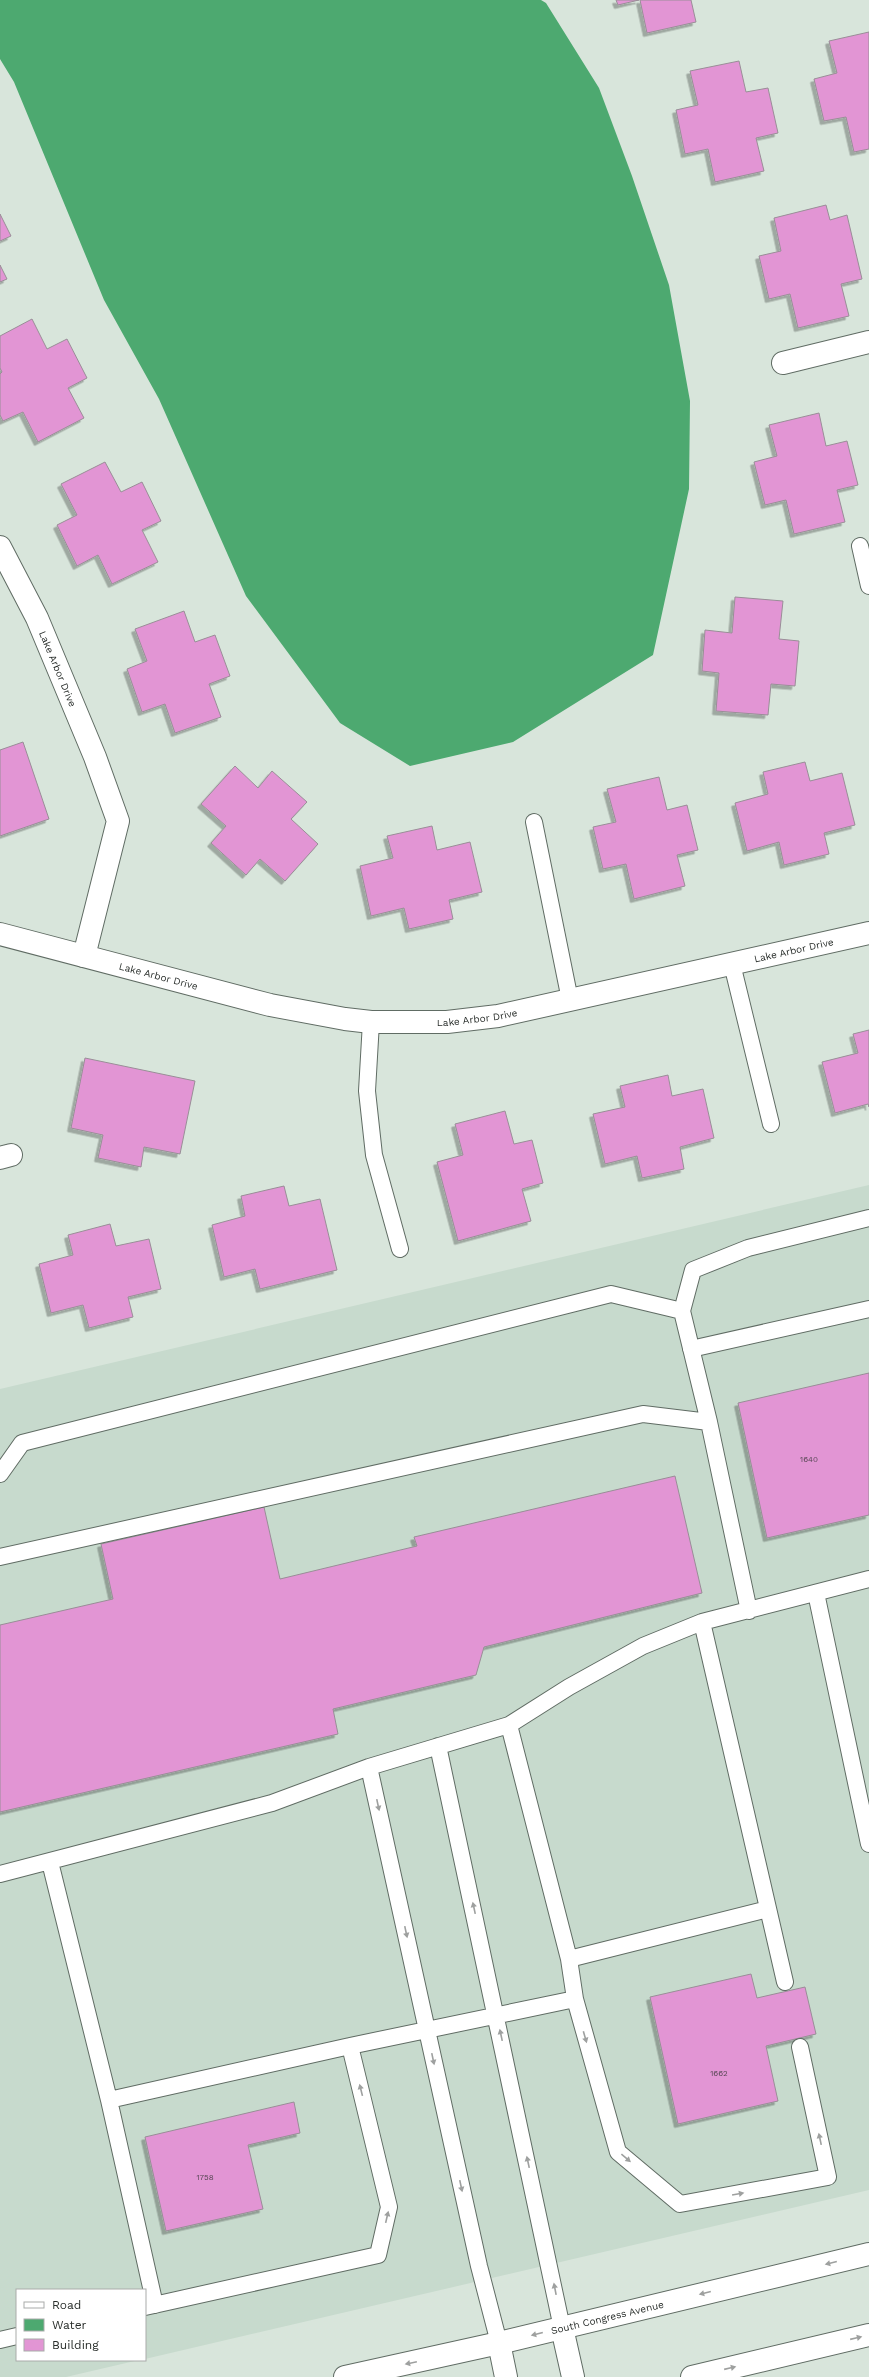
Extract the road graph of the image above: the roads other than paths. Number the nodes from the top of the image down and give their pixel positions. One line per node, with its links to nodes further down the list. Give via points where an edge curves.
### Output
1 (869, 342): 2 (street)
2 (783, 363)
3 (860, 546): 5 (lane)
4 (0, 547): 9 (street, Lake Arbor Drive, via 37,618 95,757 118,821)
5 (869, 586)
6 (534, 822): 11 (lane)
7 (869, 933): 10 (street, Lake Arbor Drive)
8 (0, 934): 9 (street, Lake Arbor Drive)
9 (84, 956): 12 (street, Lake Arbor Drive, via 270,1005)
10 (732, 964): 11 (street, Lake Arbor Drive); 13 (lane)
11 (570, 1000): 12 (street, Lake Arbor Drive, via 498,1016 447,1022)
12 (371, 1022): 15 (lane, via 367,1091 374,1154)
13 (771, 1124)
14 (869, 1218): 17 (lane, via 748,1248 693,1270)
15 (400, 1249)
16 (869, 1310): 18 (lane)
17 (682, 1311): 18 (lane); 20 (lane, via 611,1294 22,1443)
18 (691, 1349): 19 (lane)
19 (708, 1422): 21 (lane, via 643,1414); 24 (lane)
20 (2, 1467)
21 (0, 1557)
22 (869, 1580): 23 (lane)
23 (816, 1593): 24 (lane); 29 (lane)
24 (749, 1610): 25 (lane)
25 (702, 1622): 26 (lane, via 643,1646 569,1687); 32 (lane)
26 (509, 1725): 27 (lane); 33 (lane)
27 (438, 1746): 28 (lane); 36 (lane, one-way to 27)
28 (369, 1767): 30 (lane, via 272,1803); 37 (lane, one-way to 37)
29 (869, 1844)
30 (50, 1862): 31 (lane); 40 (lane)
31 (0, 1874)
32 (768, 1909): 33 (lane); 34 (lane)
33 (569, 1959): 35 (lane)
34 (785, 1982)
35 (575, 1999): 36 (lane); 39 (lane, one-way to 39, via 618,2152 680,2204 828,2177)
36 (497, 2016): 37 (lane); 43 (lane, one-way to 36)
37 (427, 2030): 38 (lane); 47 (lane, one-way to 47, via 479,2266)
38 (350, 2046): 40 (lane); 42 (lane, one-way to 38, via 378,2255 389,2207)
39 (800, 2047)
40 (109, 2100): 42 (lane)
41 (869, 2254): 43 (street, South Congress Avenue, one-way to 43)
42 (150, 2306)
43 (562, 2328): 47 (street, South Congress Avenue, one-way to 47); 50 (street)
44 (869, 2335): 51 (street, one-way to 44)
45 (16, 2336): 46 (lane)
46 (0, 2340)
47 (499, 2343): 48 (street, South Congress Avenue, one-way to 48); 49 (street)
48 (345, 2377)
49 (506, 2377)
50 (573, 2377)
51 (692, 2377)

